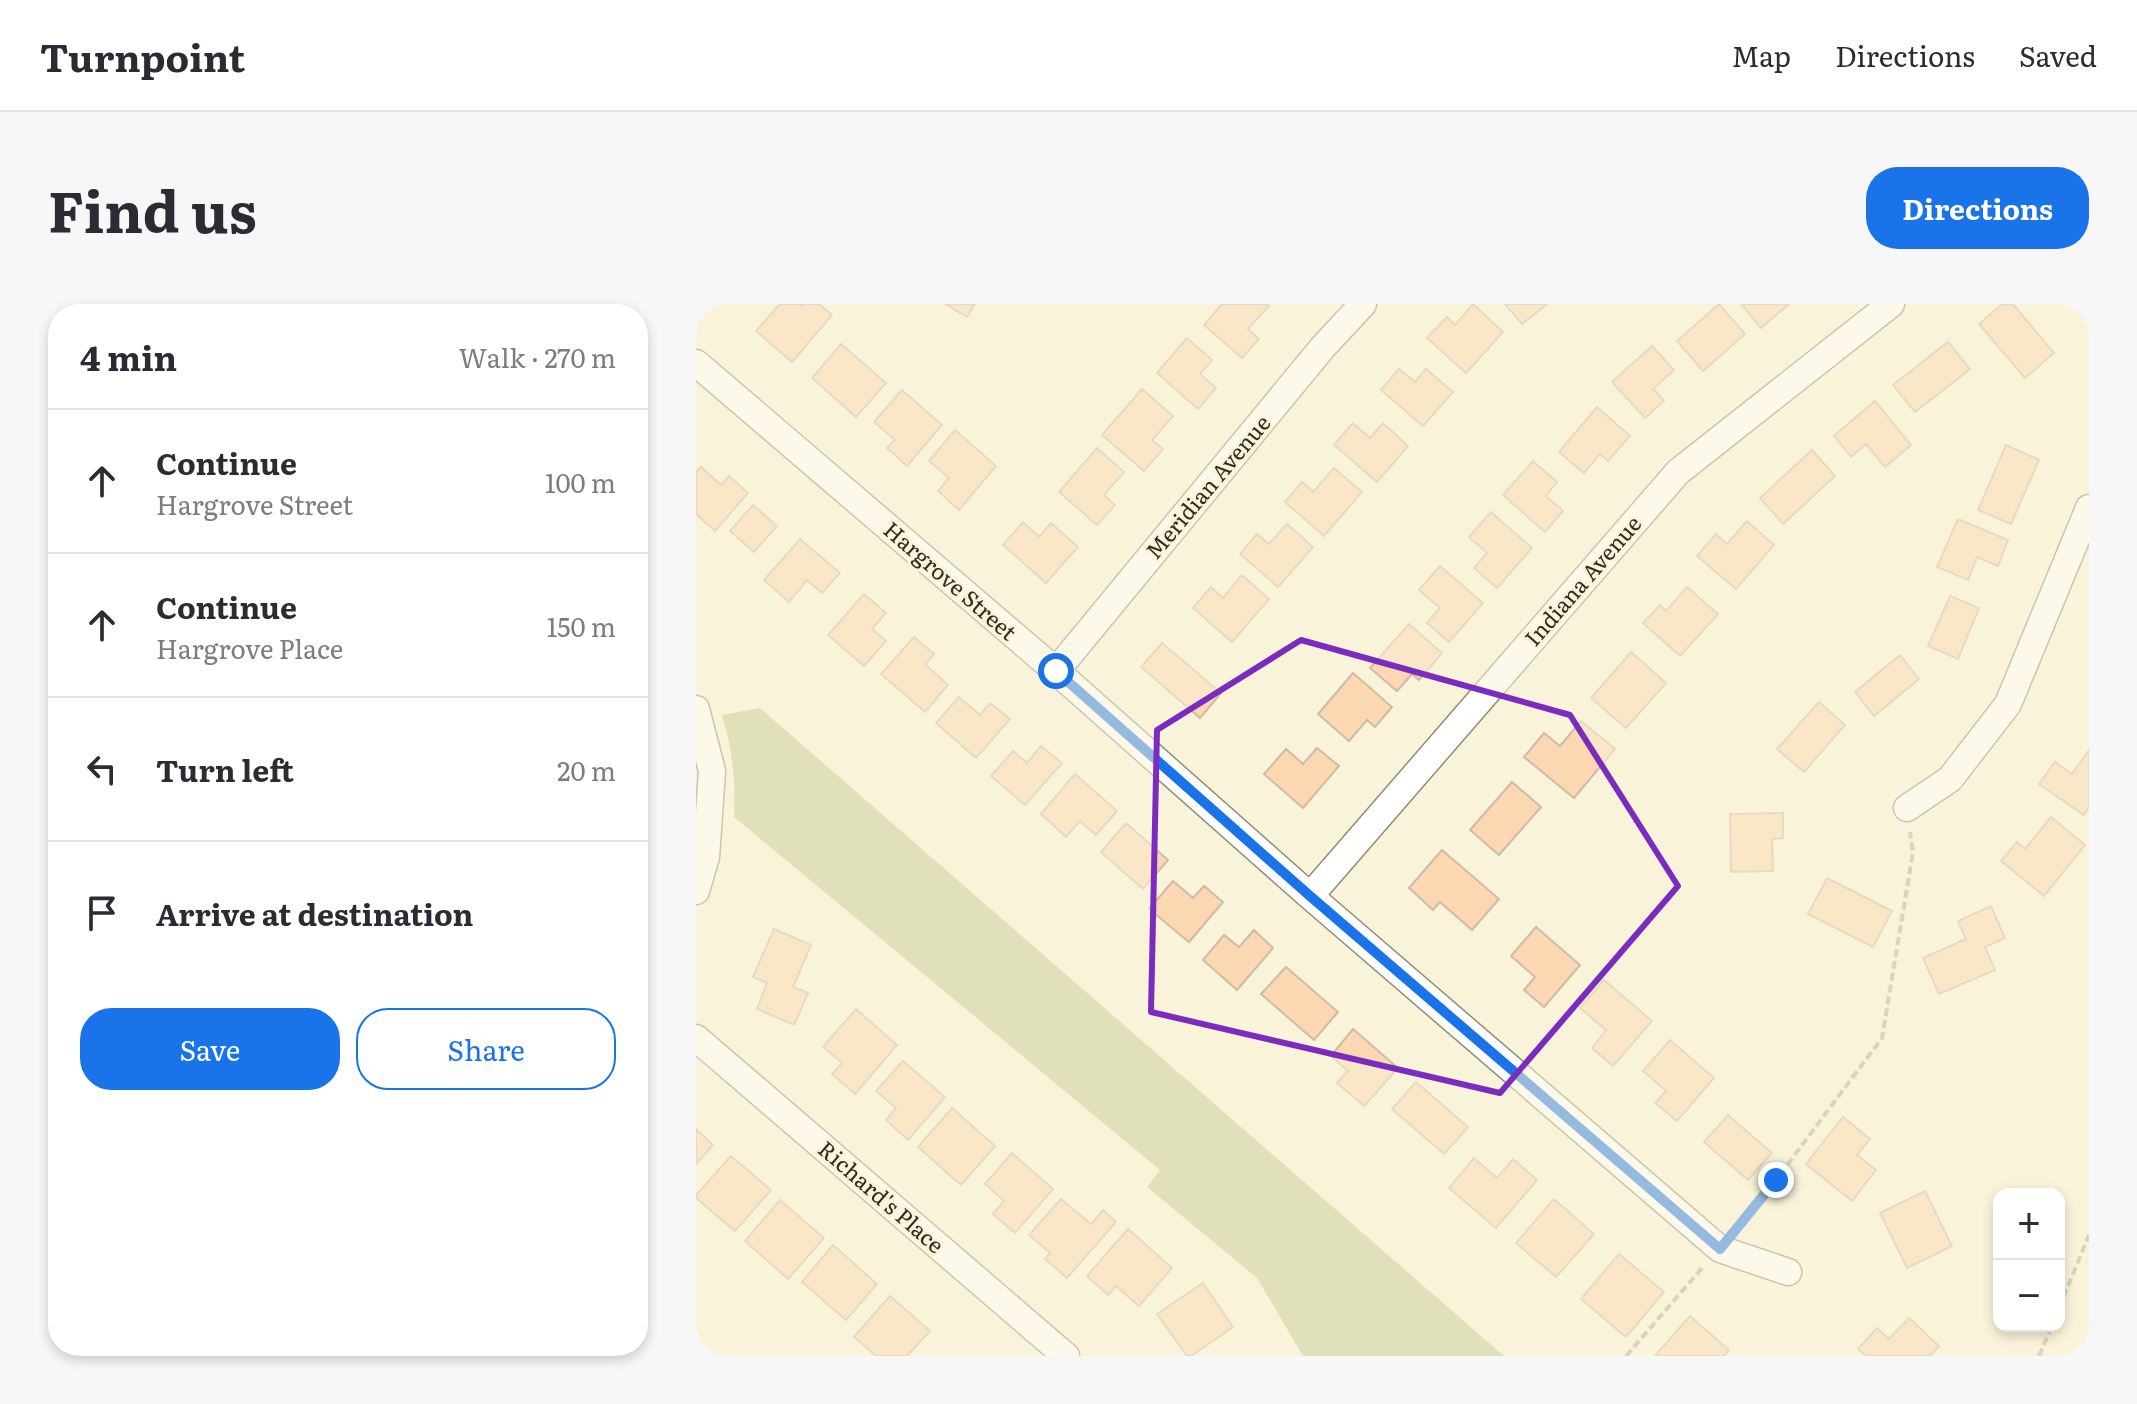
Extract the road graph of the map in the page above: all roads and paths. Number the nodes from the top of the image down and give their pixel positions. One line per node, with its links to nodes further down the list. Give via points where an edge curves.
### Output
1 (1363, 304): 5 (street, Meridian Avenue)
2 (1891, 304): 9 (street, Indiana Avenue, via 1678,472)
3 (696, 363): 5 (street, Hargrove Street)
4 (2089, 508): 7 (street, via 2008,704 1950,779)
5 (1056, 671): 9 (street, Hargrove Street)
6 (696, 709): 8 (street, via 712,771 706,857)
7 (1907, 808): 12 (path, via 1913,852 1882,1038)
8 (696, 891)
9 (1310, 896): 12 (street, Hargrove Street)
10 (696, 1038): 16 (street, Richard's Place)
11 (2089, 1235): 14 (path)
12 (1720, 1249): 13 (street); 17 (path)
13 (1788, 1272)
14 (2065, 1293)
15 (2049, 1332): 18 (path)
16 (1066, 1356)
17 (1626, 1356)
18 (2039, 1356)

